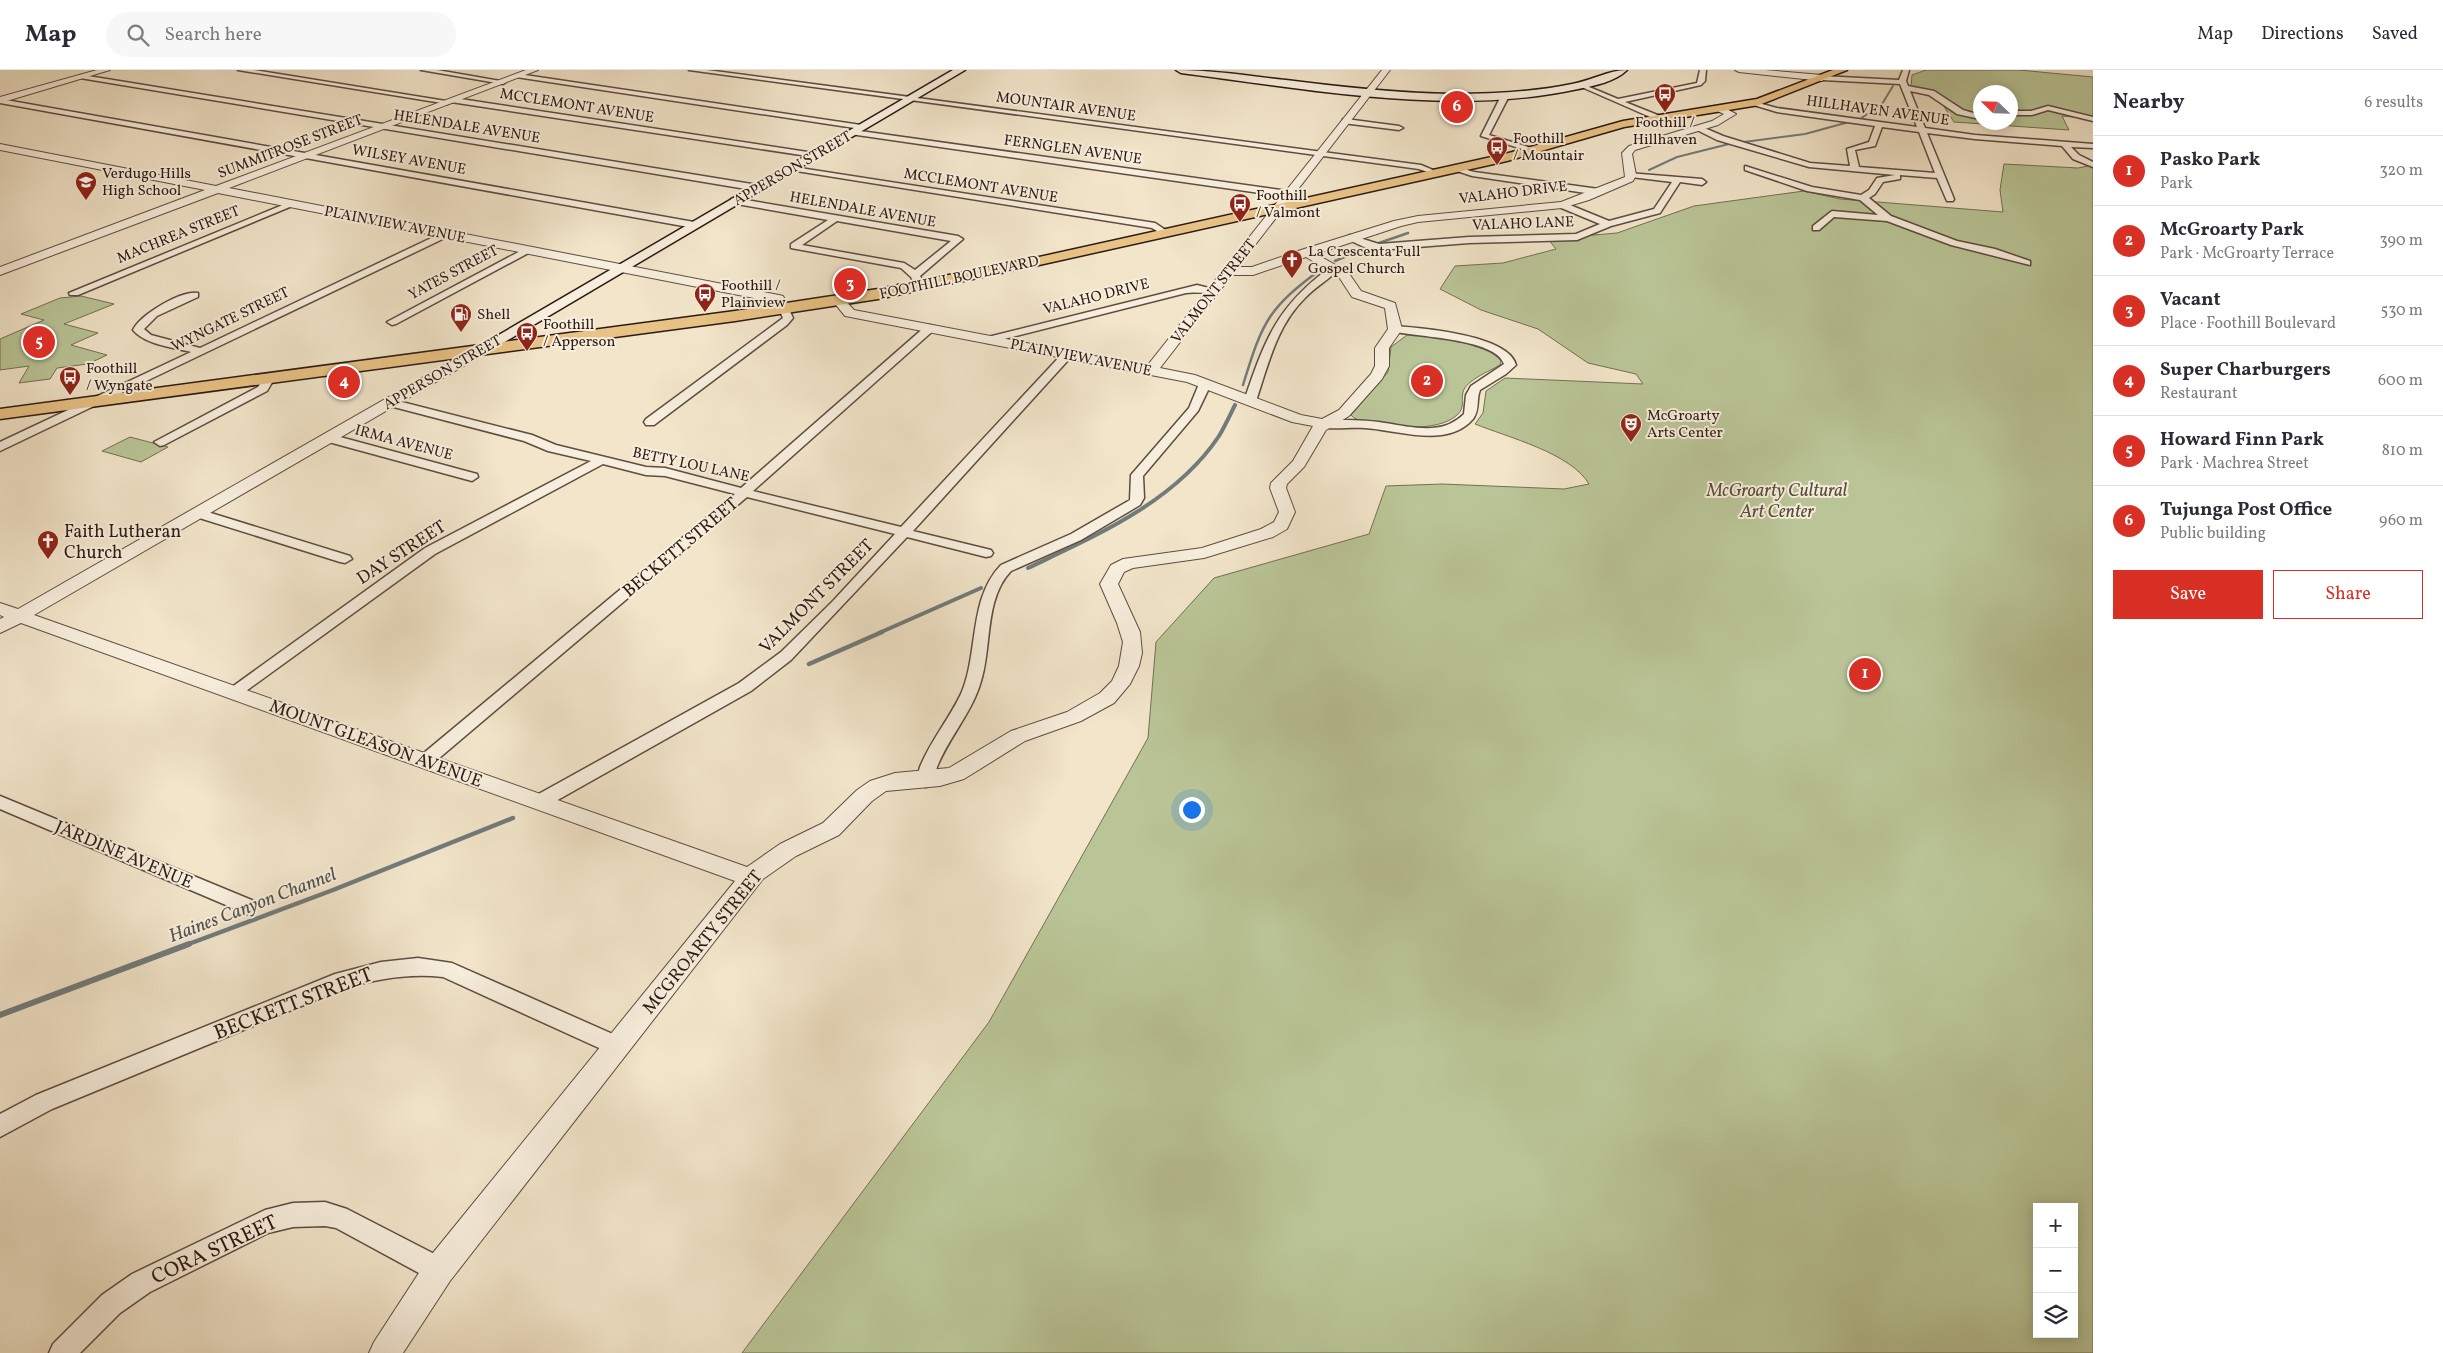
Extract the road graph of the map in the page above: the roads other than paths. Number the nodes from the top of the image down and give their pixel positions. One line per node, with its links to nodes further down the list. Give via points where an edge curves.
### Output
1 (106, 70): 16 (street)
2 (241, 70): 26 (street, MCCLEMONT AVENUE)
3 (424, 70): 18 (street)
4 (534, 70): 15 (street, SUMMITROSE STREET)
5 (692, 70): 23 (street, MOUNTAIR AVENUE)
6 (960, 70): 23 (main road, APPERSON STREET)
7 (1181, 70): 21 (main road)
8 (1386, 70): 21 (street, VALMONT STREET)
9 (1622, 70): 19 (main road)
10 (1703, 70): 24 (street, via 1699,84)
11 (1739, 70): 14 (street)
12 (1842, 70): 17 (main road, FOOTHILL BOULEVARD)
13 (1906, 70): 20 (street, via 1902,76)
14 (1762, 71): 17 (street)
15 (518, 76): 18 (street, SUMMITROSE STREET); 38 (street, FERNGLEN AVENUE)
16 (82, 77): 25 (street); 35 (street, HELENDALE AVENUE)
17 (1822, 78): 20 (street); 27 (main road, FOOTHILL BOULEVARD)
18 (503, 82): 26 (street, SUMMITROSE STREET)
19 (1580, 85): 22 (main road); 24 (street)
20 (1904, 85): 30 (street, via 1931,93 1960,112); 39 (street)
21 (1368, 92): 22 (main road); 33 (street, VALMONT STREET)
22 (1505, 96): 43 (street, via 1485,136)
23 (910, 99): 38 (main road, APPERSON STREET); 44 (street, MOUNTAIR AVENUE)
24 (1616, 100): 31 (street)
25 (0, 101): 46 (street, WILSEY AVENUE)
26 (451, 101): 35 (street, SUMMITROSE STREET); 45 (street, MCCLEMONT AVENUE)
27 (1750, 103): 28 (main road, FOOTHILL BOULEVARD); 34 (street, HILLHAVEN AVENUE, via 1770,109)
28 (1720, 108): 31 (main road, FOOTHILL BOULEVARD); 37 (street, via 1731,114)
29 (2018, 113): 32 (street, via 2032,113 2043,108)
30 (1973, 115)
31 (1657, 118): 43 (main road, FOOTHILL BOULEVARD, via 1600,130)
32 (2093, 119)
33 (1346, 121): 36 (street); 44 (street, VALMONT STREET)
34 (1879, 124): 39 (street, HILLHAVEN AVENUE); 51 (street, via 1872,144 1851,149)
35 (384, 126): 46 (street, SUMMITROSE STREET); 57 (street, HELENDALE AVENUE)
36 (1399, 128)
37 (1697, 128): 51 (street, via 1800,163); 53 (street, via 1628,150)
38 (858, 129): 45 (main road, APPERSON STREET); 60 (street, FERNGLEN AVENUE)
39 (1921, 130): 40 (street, HILLHAVEN AVENUE, via 1976,138); 54 (street)
40 (2065, 144): 41 (street, HILLHAVEN AVENUE); 47 (street, via 2076,157)
41 (2093, 146)
42 (0, 147): 58 (street, PLAINVIEW AVENUE)
43 (1532, 150): 49 (main road, FOOTHILL BOULEVARD)
44 (1320, 154): 52 (street, MOUNTAIR AVENUE, via 1421,167); 60 (street, VALMONT STREET)
45 (814, 155): 48 (main road, APPERSON STREET)
46 (306, 156): 58 (street, SUMMITROSE STREET); 69 (street, WILSEY AVENUE)
47 (2093, 165)
48 (790, 168): 57 (main road, APPERSON STREET); 72 (street, MCCLEMONT AVENUE, via 1155,226)
49 (1458, 168): 52 (main road, FOOTHILL BOULEVARD); 59 (street, via 1472,174)
50 (1748, 168): 61 (street, via 1810,189)
51 (1855, 168): 54 (street)
52 (1436, 173): 66 (main road, FOOTHILL BOULEVARD)
53 (1631, 175): 55 (street); 59 (street, VALAHO DRIVE, via 1629,179)
54 (1940, 178): 61 (street, via 1882,179); 62 (street)
55 (1677, 180): 56 (street); 70 (street, VALAHO LANE, via 1657,211)
56 (1702, 182)
57 (758, 188): 63 (main road, APPERSON STREET)
58 (217, 189): 64 (street, PLAINVIEW AVENUE); 82 (street, SUMMITROSE STREET)
59 (1599, 192): 65 (street, VALAHO DRIVE)
60 (1288, 194): 66 (street, VALMONT STREET)
61 (1863, 198): 68 (street)
62 (1950, 199)
63 (734, 201): 67 (street, HELENDALE AVENUE); 69 (main road, APPERSON STREET)
64 (293, 204): 73 (street, PLAINVIEW AVENUE); 86 (street, MACHREA STREET)
65 (1562, 205): 70 (street); 74 (street, VALAHO DRIVE, via 1418,219)
66 (1278, 207): 72 (main road, FOOTHILL BOULEVARD); 77 (street, VALMONT STREET)
67 (836, 218): 84 (street, HELENDALE AVENUE, via 958,239); 84 (street, via 794,246 904,266)
68 (1888, 218): 71 (street, via 1832,214); 79 (street, via 1958,244)
69 (694, 224): 80 (main road, APPERSON STREET)
70 (1608, 224): 74 (street, VALAHO LANE, via 1574,237 1469,240 1384,247)
71 (1816, 228)
72 (1165, 233): 84 (main road, FOOTHILL BOULEVARD)
73 (446, 234): 75 (street, PLAINVIEW AVENUE); 95 (street, WYNGATE STREET)
74 (1350, 238): 76 (street, VALAHO DRIVE)
75 (529, 250): 80 (street, PLAINVIEW AVENUE); 90 (street, YATES STREET)
76 (1305, 252): 78 (street, VALAHO DRIVE); 81 (street)
77 (1238, 258): 78 (street, VALAHO DRIVE); 83 (street, VALMONT STREET)
78 (1280, 261): 83 (street, VALAHO DRIVE, via 1253,271)
79 (2028, 263)
80 (620, 268): 89 (street, PLAINVIEW AVENUE, via 779,299); 94 (main road, APPERSON STREET)
81 (1335, 268): 92 (street, via 1350,282 1356,294 1391,306); 100 (street, via 1302,293 1284,315 1273,336)
82 (0, 271)
83 (1228, 271): 85 (street, VALMONT STREET)
84 (918, 280): 88 (main road, FOOTHILL BOULEVARD)
85 (1212, 290): 93 (street, VALAHO DRIVE, via 1186,290); 97 (street, VALMONT STREET)
86 (74, 293)
87 (194, 295): 95 (street, via 150,315 138,330 147,337)
88 (838, 300): 89 (main road, FOOTHILL BOULEVARD); 91 (street, PLAINVIEW AVENUE, via 850,313)
89 (784, 309): 94 (main road, FOOTHILL BOULEVARD); 104 (street, via 788,318 783,323)
90 (392, 322)
91 (930, 328): 93 (street, PLAINVIEW AVENUE); 111 (street, BECKETT STREET)
92 (1395, 329): 105 (street, MCGROARTY STREET, via 1382,348 1382,366 1376,376 1344,413); 105 (street, via 1465,339 1502,354 1510,364 1476,388 1469,416 1448,429 1419,431 1373,424)
93 (988, 340): 96 (street, PLAINVIEW AVENUE)
94 (481, 350): 98 (main road, FOOTHILL BOULEVARD); 102 (street, APPERSON STREET)
95 (200, 351): 101 (street, WYNGATE STREET)
96 (1067, 355): 97 (street, PLAINVIEW AVENUE); 113 (street, VALMONT STREET)
97 (1151, 370): 99 (street, PLAINVIEW AVENUE)
98 (268, 379): 101 (main road, FOOTHILL BOULEVARD); 107 (street, via 263,389)
99 (1205, 384): 100 (street, PLAINVIEW AVENUE); 121 (street, via 1194,409 1136,475 1138,498 1135,502 1076,537 1006,568 998,575 991,591 974,679 928,768)
100 (1250, 401): 105 (street, PLAINVIEW AVENUE)
101 (95, 402): 103 (main road, FOOTHILL BOULEVARD); 108 (street, WYNGATE STREET)
102 (390, 402): 106 (street, APPERSON STREET); 109 (street, BETTY LOU LANE)
103 (0, 414)
104 (650, 422)
105 (1324, 424): 121 (street, MCGROARTY STREET, via 1299,464 1278,485 1286,512 1275,530 1204,553 1134,562 1114,573 1110,588 1130,628 1133,648 1124,677 1111,694 1076,716 1002,745 966,770)
106 (328, 438): 110 (street, IRMA AVENUE); 112 (street, APPERSON STREET)
107 (160, 442)
108 (0, 447)
109 (601, 460): 111 (street, BETTY LOU LANE); 119 (street, DAY STREET, via 423,556)
110 (472, 477)
111 (744, 492): 113 (street, BETTY LOU LANE); 120 (street, BECKETT STREET)
112 (198, 513): 115 (street); 117 (street, APPERSON STREET)
113 (905, 533): 114 (street, BETTY LOU LANE); 122 (street, VALMONT STREET, via 810,634 767,672 651,742)
114 (986, 553)
115 (345, 559)
116 (0, 609): 117 (street, MOUNT GLEASON AVENUE)
117 (19, 616): 118 (street, APPERSON STREET); 119 (street, MOUNT GLEASON AVENUE)
118 (0, 627)
119 (233, 692): 120 (street, MOUNT GLEASON AVENUE)
120 (426, 761): 122 (street, MOUNT GLEASON AVENUE)
121 (926, 781): 124 (street, MCGROARTY STREET, via 894,782 870,791 830,830 783,852)
122 (541, 801): 124 (street, MOUNT GLEASON AVENUE)
123 (0, 802): 125 (street, JARDINE AVENUE)
124 (751, 878): 126 (street, MCGROARTY STREET)
125 (247, 906)
126 (617, 1046): 127 (street, BECKETT STREET, via 445,970 425,966 392,967 333,983 44,1102); 128 (street, MCGROARTY STREET)
127 (0, 1126)
128 (439, 1270): 129 (street, CORA STREET, via 339,1217 293,1215 265,1222 141,1282 111,1304); 130 (street, MCGROARTY STREET)
129 (62, 1353)
130 (385, 1353)

